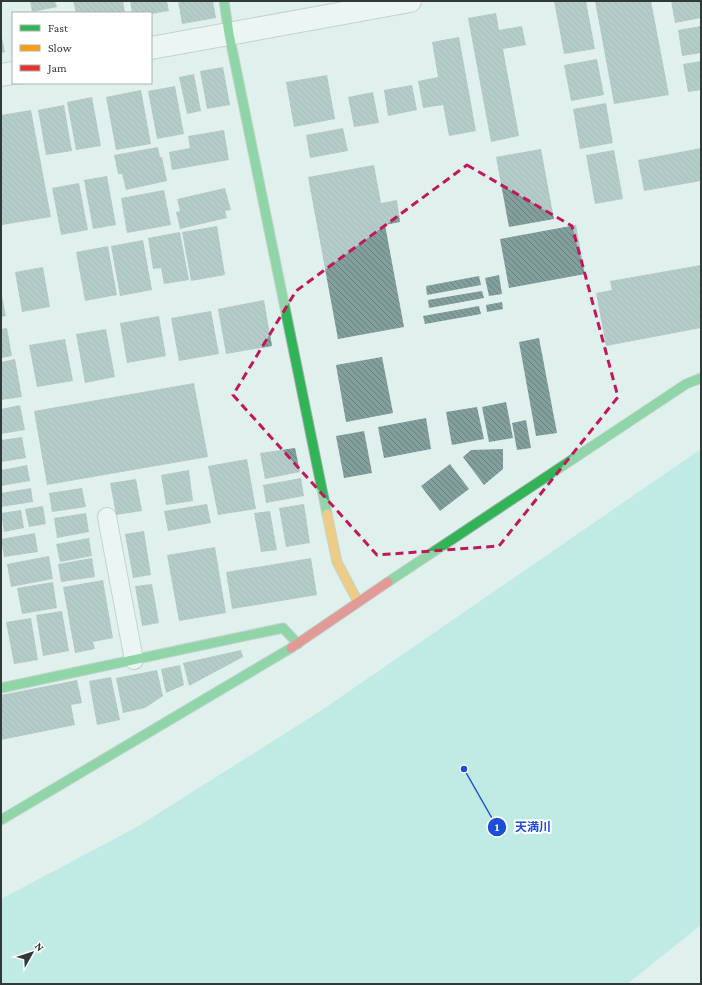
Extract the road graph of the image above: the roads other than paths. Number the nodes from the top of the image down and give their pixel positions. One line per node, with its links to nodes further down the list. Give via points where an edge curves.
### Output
1 (224, 1): 3 (street)
2 (410, 1): 3 (street)
3 (229, 34): 4 (street); 9 (street, via 337,562)
4 (152, 48)
5 (12, 73): 6 (street)
6 (1, 75)
7 (701, 378): 9 (street, via 686,384)
8 (107, 518): 11 (lane)
9 (358, 602): 10 (street)
10 (298, 644): 11 (street, via 283,628); 13 (street)
11 (134, 660): 12 (street)
12 (1, 688)
13 (1, 820)

